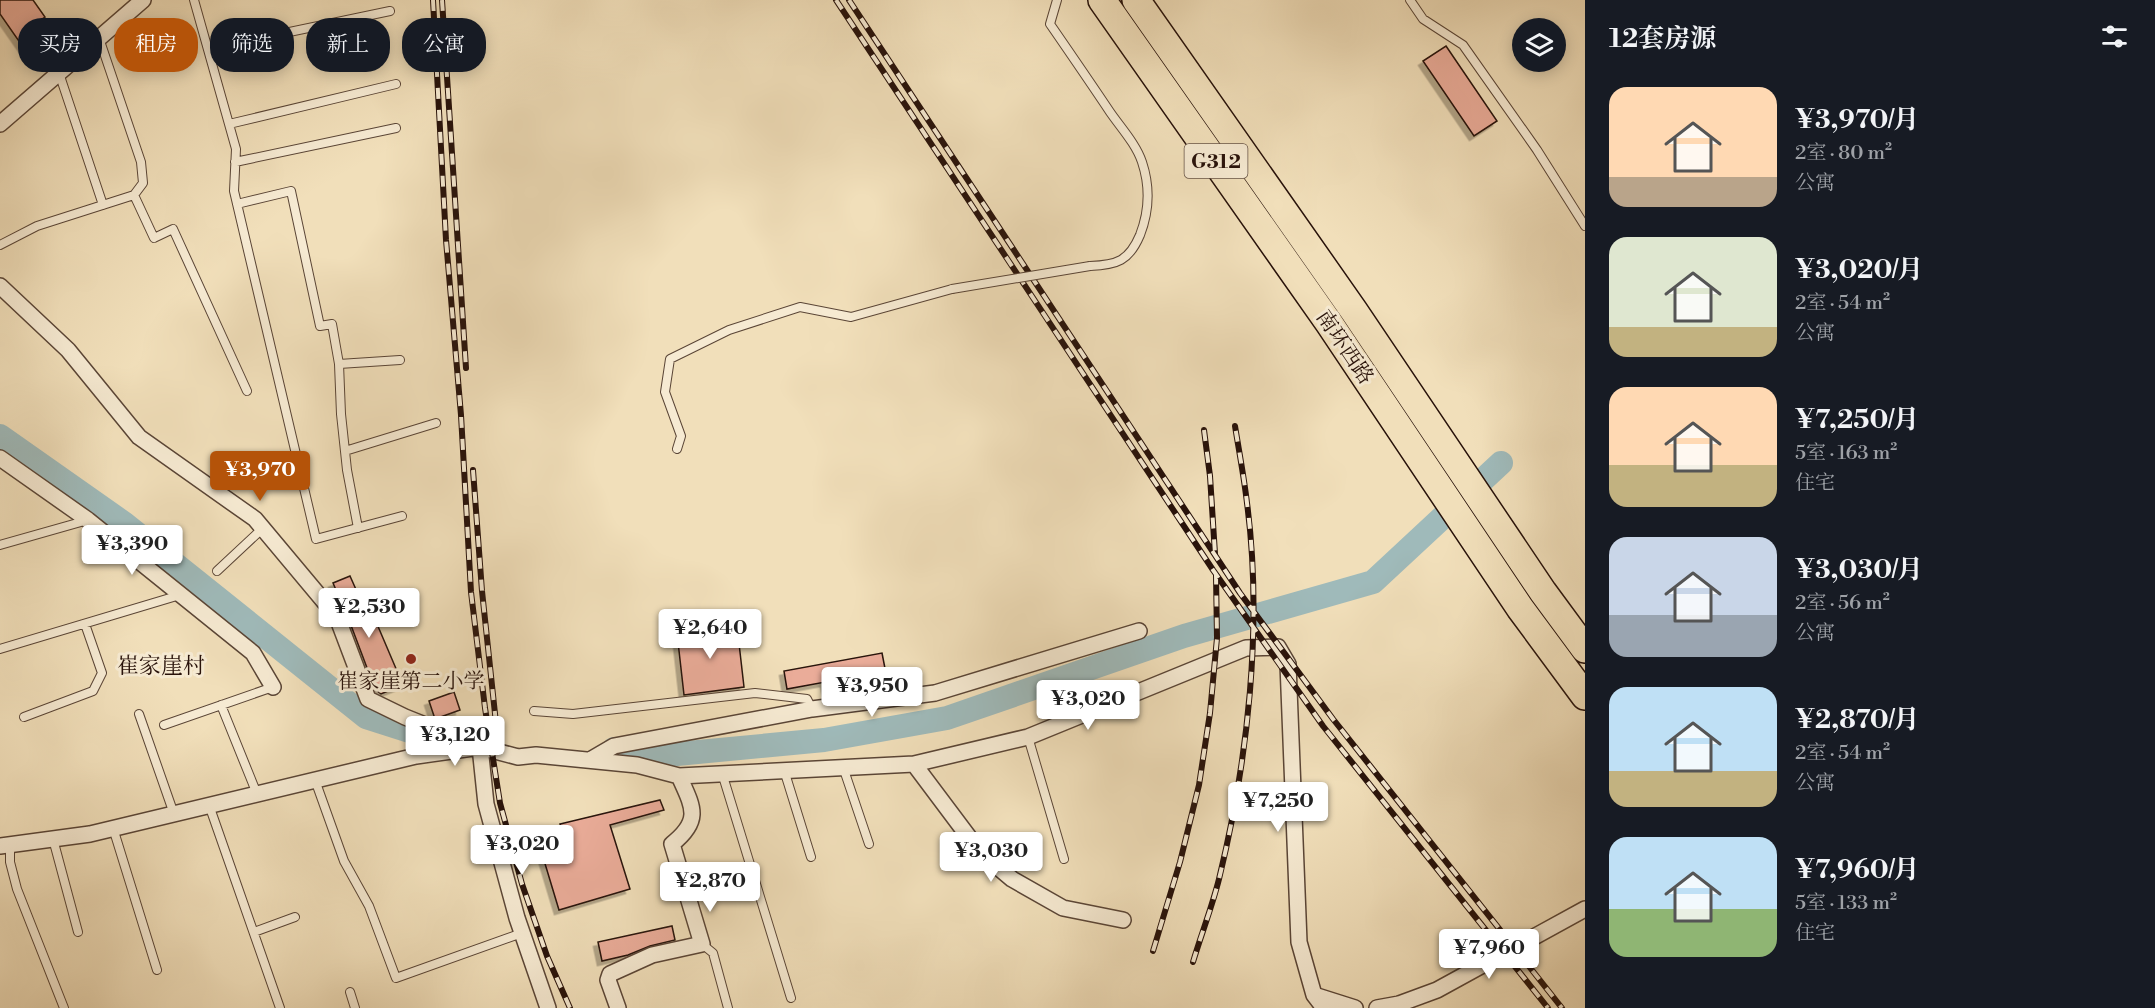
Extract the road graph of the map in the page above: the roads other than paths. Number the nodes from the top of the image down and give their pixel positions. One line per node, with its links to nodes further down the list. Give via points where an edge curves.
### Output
1 (142, 0): 8 (street)
2 (194, 0): 10 (lane)
3 (1057, 0): 28 (lane, bridge, via 1050,24 1137,151 1144,170 1148,189 1144,222 1130,253 1111,265 952,289 851,316 800,307 729,330 670,358 665,392 681,436)
4 (1102, 0): 43 (highway, 南环西路 / G312, via 1329,323 1520,608)
5 (1136, 0): 41 (highway, 南环西路 / G312)
6 (1410, 0): 21 (lane, via 1423,19 1463,45)
7 (390, 11): 10 (lane)
8 (102, 35)
9 (102, 47): 18 (lane, via 141,162 143,183)
10 (208, 49): 15 (lane)
11 (60, 72): 12 (street)
12 (58, 74): 14 (street); 20 (lane)
13 (396, 84): 15 (lane)
14 (0, 124)
15 (229, 124): 17 (lane, via 236,149)
16 (396, 128): 17 (lane)
17 (235, 162): 19 (lane)
18 (134, 195): 20 (lane); 26 (lane, via 154,238 173,230)
19 (237, 204): 25 (lane, via 291,191 320,326 332,324); 34 (lane, via 316,539)
20 (103, 205): 22 (lane, via 37,226)
21 (1585, 226)
22 (0, 245)
23 (0, 286): 33 (street, via 68,350 139,437)
24 (400, 360): 25 (lane)
25 (339, 364): 29 (lane)
26 (247, 391)
27 (436, 423): 29 (lane)
28 (677, 448)
29 (345, 451): 34 (lane)
30 (0, 458): 32 (street)
31 (402, 516): 34 (lane)
32 (88, 520): 35 (lane); 37 (street)
33 (263, 528): 36 (lane); 51 (street, via 337,617 368,699)
34 (358, 528)
35 (0, 545)
36 (216, 571)
37 (182, 595): 38 (lane); 42 (street, via 253,653)
38 (85, 624): 40 (lane); 48 (lane, via 102,674 93,691)
39 (1139, 631): 45 (street, via 935,693)
40 (0, 649)
41 (1585, 649)
42 (273, 687): 44 (lane)
43 (1585, 696)
44 (220, 705): 49 (lane); 59 (lane)
45 (812, 710): 46 (lane, via 807,699 755,693 573,714); 52 (street, via 614,746)
46 (534, 711)
47 (139, 714): 61 (lane)
48 (24, 717)
49 (164, 725)
50 (1028, 737): 53 (street); 67 (lane); 77 (street, via 1246,648 1278,646 1288,664 1299,942)
51 (480, 747): 52 (street, via 518,757 536,754); 58 (street, via 416,756); 73 (street, via 486,804)
52 (590, 760): 57 (street, via 637,765)
53 (914, 764): 54 (street); 70 (street, via 980,852 1012,879 1063,908)
54 (843, 767): 55 (street); 64 (lane)
55 (784, 770): 56 (street); 66 (lane)
56 (722, 773): 57 (street); 78 (lane)
57 (679, 776): 74 (street, via 690,799 693,819 672,844)
58 (315, 780): 59 (street); 73 (lane, via 344,861 369,906 396,978)
59 (257, 794): 60 (street)
60 (209, 805): 61 (street); 72 (lane)
61 (174, 814): 62 (street)
62 (113, 828): 63 (street); 75 (lane)
63 (53, 839): 65 (street); 71 (lane)
64 (869, 844)
65 (5, 846): 79 (lane, via 17,889)
66 (811, 857)
67 (1064, 859)
68 (1585, 909): 87 (street, via 1437,990)
69 (295, 917): 72 (lane)
70 (1123, 920)
71 (78, 932)
72 (254, 932): 80 (lane)
73 (522, 933): 82 (street)
74 (702, 944): 83 (street, via 652,955 610,974 608,980); 84 (lane, via 713,953)
75 (157, 970)
76 (350, 992): 81 (lane)
77 (1314, 995): 85 (street); 86 (street)
78 (791, 998)
79 (64, 1008)
80 (280, 1008)
81 (355, 1008)
82 (548, 1008)
83 (618, 1008)
84 (728, 1008)
85 (1324, 1008)
86 (1355, 1008)
87 (1377, 1008)

